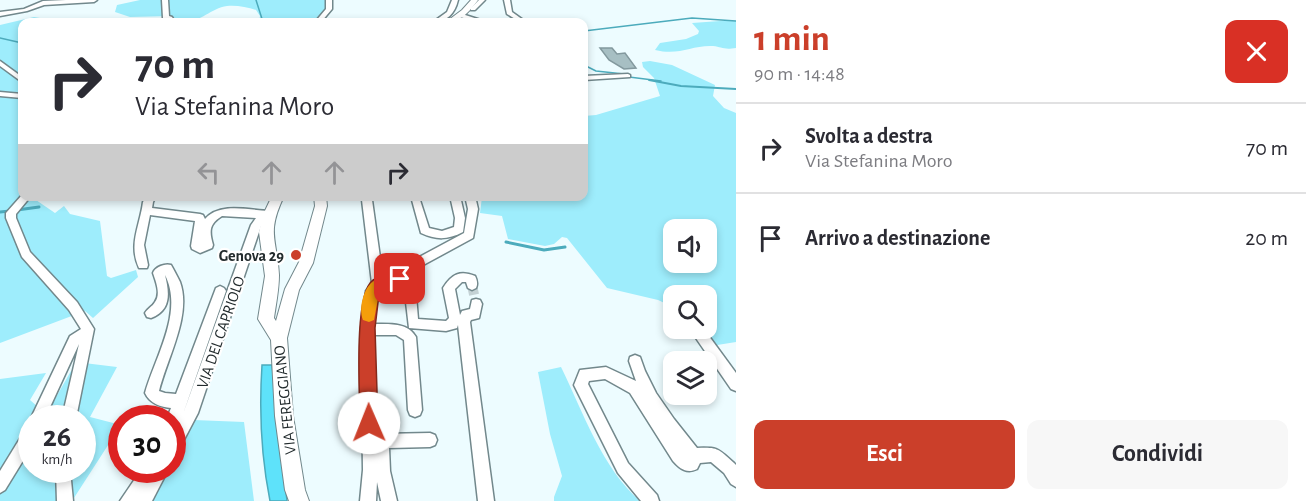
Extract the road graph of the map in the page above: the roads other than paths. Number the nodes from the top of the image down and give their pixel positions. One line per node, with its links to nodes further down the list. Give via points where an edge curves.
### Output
1 (69, 0): 9 (street)
2 (94, 0): 9 (street)
3 (165, 0): 13 (street)
4 (329, 0): 14 (street, via 329,9)
5 (455, 0): 15 (street, via 451,12)
6 (475, 0): 16 (street)
7 (482, 0): 10 (street)
8 (507, 0): 18 (street, via 509,13)
9 (77, 1): 11 (street, via 43,3)
10 (473, 9)
11 (0, 14)
12 (462, 16): 17 (street)
13 (166, 18)
14 (321, 18)
15 (442, 18)
16 (455, 18)
17 (469, 18)
18 (517, 18)
19 (0, 63): 21 (street)
20 (628, 76): 22 (street)
21 (18, 77)
22 (588, 80)
23 (0, 94): 24 (street)
24 (18, 96)
25 (22, 201): 45 (street, via 11,218 26,254 73,306)
26 (150, 201): 33 (street)
27 (275, 201): 34 (street, VIA FEREGGIANO)
28 (320, 201): 40 (street, via 306,263)
29 (367, 201): 37 (street)
30 (417, 201): 31 (street, via 424,230 440,236 459,229)
31 (455, 201)
32 (471, 201): 36 (street, via 468,235)
33 (147, 211): 34 (street, via 200,218 196,246 201,249 208,245 204,232 215,214); 35 (street, via 138,240)
34 (266, 215): 41 (street, VIA FEREGGIANO, via 272,276); 55 (street, VIA DEL CAPRIOLO, via 256,225)
35 (143, 265)
36 (401, 272)
37 (378, 284): 38 (street, via 406,280 413,324 446,326 453,324 455,318 449,288 453,281 466,277); 44 (street, via 372,291)
38 (472, 285)
39 (220, 291): 50 (street, VIA DEL CAPRIOLO)
40 (289, 299): 41 (street); 46 (street)
41 (269, 301): 46 (street, VIA FEREGGIANO, via 266,319)
42 (476, 304): 71 (street, via 475,314 466,315 464,322)
43 (151, 314): 50 (street, VIA DEL CAPRIOLO, via 165,291 158,273 167,268 178,298 152,393 154,397)
44 (367, 328): 54 (street, via 398,330 410,337); 59 (street)
45 (88, 332): 51 (street, via 74,340); 52 (street)
46 (279, 338): 68 (street, VIA FEREGGIANO, via 284,416)
47 (703, 339): 49 (street)
48 (635, 361): 58 (street, via 638,375)
49 (736, 384)
50 (181, 400): 53 (street, VIA DEL CAPRIOLO)
51 (44, 405)
52 (72, 405)
53 (179, 405)
54 (415, 410)
55 (186, 422)
56 (430, 440): 59 (street, via 381,441)
57 (18, 455): 64 (street)
58 (694, 456): 60 (street, via 714,455); 72 (street, via 692,464 678,456 635,388 606,373 585,375 581,385 623,468)
59 (376, 471): 69 (street); 70 (street)
60 (736, 479)
61 (64, 483): 65 (street)
62 (141, 483): 66 (street)
63 (153, 483): 67 (street)
64 (0, 485)
65 (65, 501)
66 (128, 501)
67 (143, 501)
68 (299, 501)
69 (368, 501)
70 (389, 501)
71 (486, 501)
72 (651, 501)

